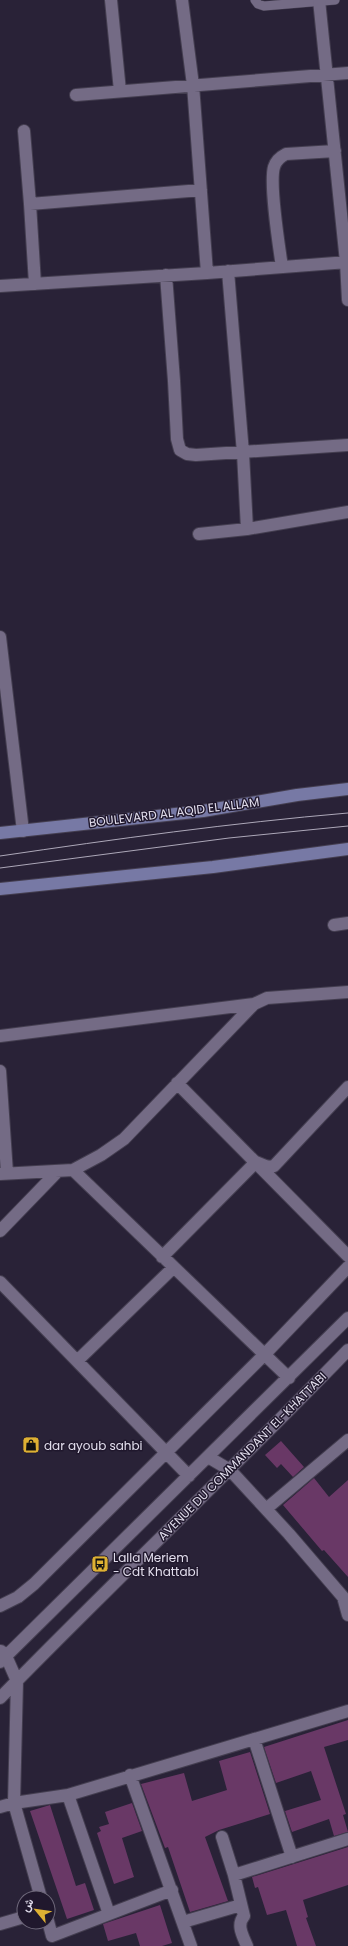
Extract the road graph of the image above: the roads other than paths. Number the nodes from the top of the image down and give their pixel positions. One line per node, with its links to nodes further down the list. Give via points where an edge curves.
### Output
1 (111, 0): 9 (street)
2 (182, 0): 8 (street)
3 (255, 0): 4 (lane, via 264,6)
4 (320, 0): 5 (lane); 7 (street)
5 (335, 0)
6 (348, 73): 7 (street)
7 (327, 74): 8 (street); 12 (street)
8 (193, 86): 9 (street); 13 (street)
9 (120, 91): 10 (street)
10 (76, 95)
11 (24, 131): 14 (street)
12 (335, 151): 15 (street); 16 (street, via 286,154 276,162 272,179)
13 (201, 190): 14 (street); 18 (street)
14 (30, 204): 20 (street)
15 (347, 262): 16 (street); 22 (street)
16 (282, 267): 17 (street)
17 (228, 271): 18 (street); 24 (street)
18 (207, 273): 19 (street)
19 (166, 275): 20 (street); 24 (street, via 176,439 180,450 196,455)
20 (35, 284): 21 (street)
21 (0, 286)
22 (348, 300)
23 (348, 445): 24 (street)
24 (243, 453): 26 (street)
25 (348, 512): 26 (street)
26 (247, 529): 27 (street)
27 (199, 534)
28 (0, 637): 30 (street)
29 (348, 789): 30 (main road, BOULEVARD AL AQID EL ALLAM, via 203,811)
30 (23, 831): 31 (main road, BOULEVARD AL AQID EL ALLAM)
31 (0, 833)
32 (348, 849): 33 (main road, via 205,868)
33 (0, 889)
34 (348, 923): 35 (street)
35 (334, 925)
36 (348, 992): 37 (street, via 267,998)
37 (254, 1004): 38 (street); 40 (street)
38 (0, 1036)
39 (0, 1071): 45 (street)
40 (177, 1082): 42 (street); 43 (street, via 124,1139)
41 (348, 1087): 42 (street, via 274,1166 268,1167)
42 (256, 1162): 47 (street); 48 (street)
43 (72, 1170): 44 (street); 48 (street)
44 (58, 1171): 45 (street); 46 (street)
45 (4, 1174)
46 (0, 1231)
47 (348, 1256)
48 (162, 1257): 49 (street)
49 (173, 1268): 54 (street); 55 (street)
50 (348, 1268): 54 (street)
51 (0, 1282): 55 (street)
52 (348, 1318): 56 (street, AVENUE DU COMMANDANT EL-KHATTABI)
53 (348, 1350): 60 (street, AVENUE DU COMMANDANT EL-KHATTABI)
54 (264, 1354): 56 (street); 58 (street)
55 (77, 1361): 58 (street)
56 (289, 1378): 59 (street, AVENUE DU COMMANDANT EL-KHATTABI)
57 (348, 1440): 62 (street)
58 (165, 1452): 61 (street); 64 (street, via 34,1584 18,1597)
59 (208, 1457): 60 (street); 61 (street, AVENUE DU COMMANDANT EL-KHATTABI)
60 (230, 1470): 62 (street); 67 (street, AVENUE DU COMMANDANT EL-KHATTABI, via 116,1580)
61 (189, 1476): 66 (street, AVENUE DU COMMANDANT EL-KHATTABI)
62 (266, 1509): 63 (street)
63 (345, 1596): 65 (street)
64 (0, 1606)
65 (348, 1615)
66 (2, 1656): 67 (street)
67 (17, 1681): 68 (street, AVENUE DU COMMANDANT EL-KHATTABI); 73 (street)
68 (0, 1698)
69 (348, 1711): 70 (street)
70 (254, 1739): 71 (street); 77 (street)
71 (130, 1775): 72 (street); 80 (street)
72 (68, 1795): 73 (street); 82 (street)
73 (14, 1803): 74 (street); 79 (street)
74 (0, 1807)
75 (222, 1837): 78 (street)
76 (348, 1839): 77 (street)
77 (292, 1857): 78 (street)
78 (234, 1875): 81 (street)
79 (40, 1890)
80 (172, 1890): 82 (street); 84 (street)
81 (241, 1905): 84 (street); 89 (street, via 244,1916 240,1920 240,1925)
82 (109, 1914): 87 (street)
83 (16, 1919): 85 (street)
84 (183, 1922): 88 (street)
85 (0, 1924)
86 (51, 1930): 87 (street)
87 (54, 1941)
88 (191, 1946)
89 (246, 1946)

